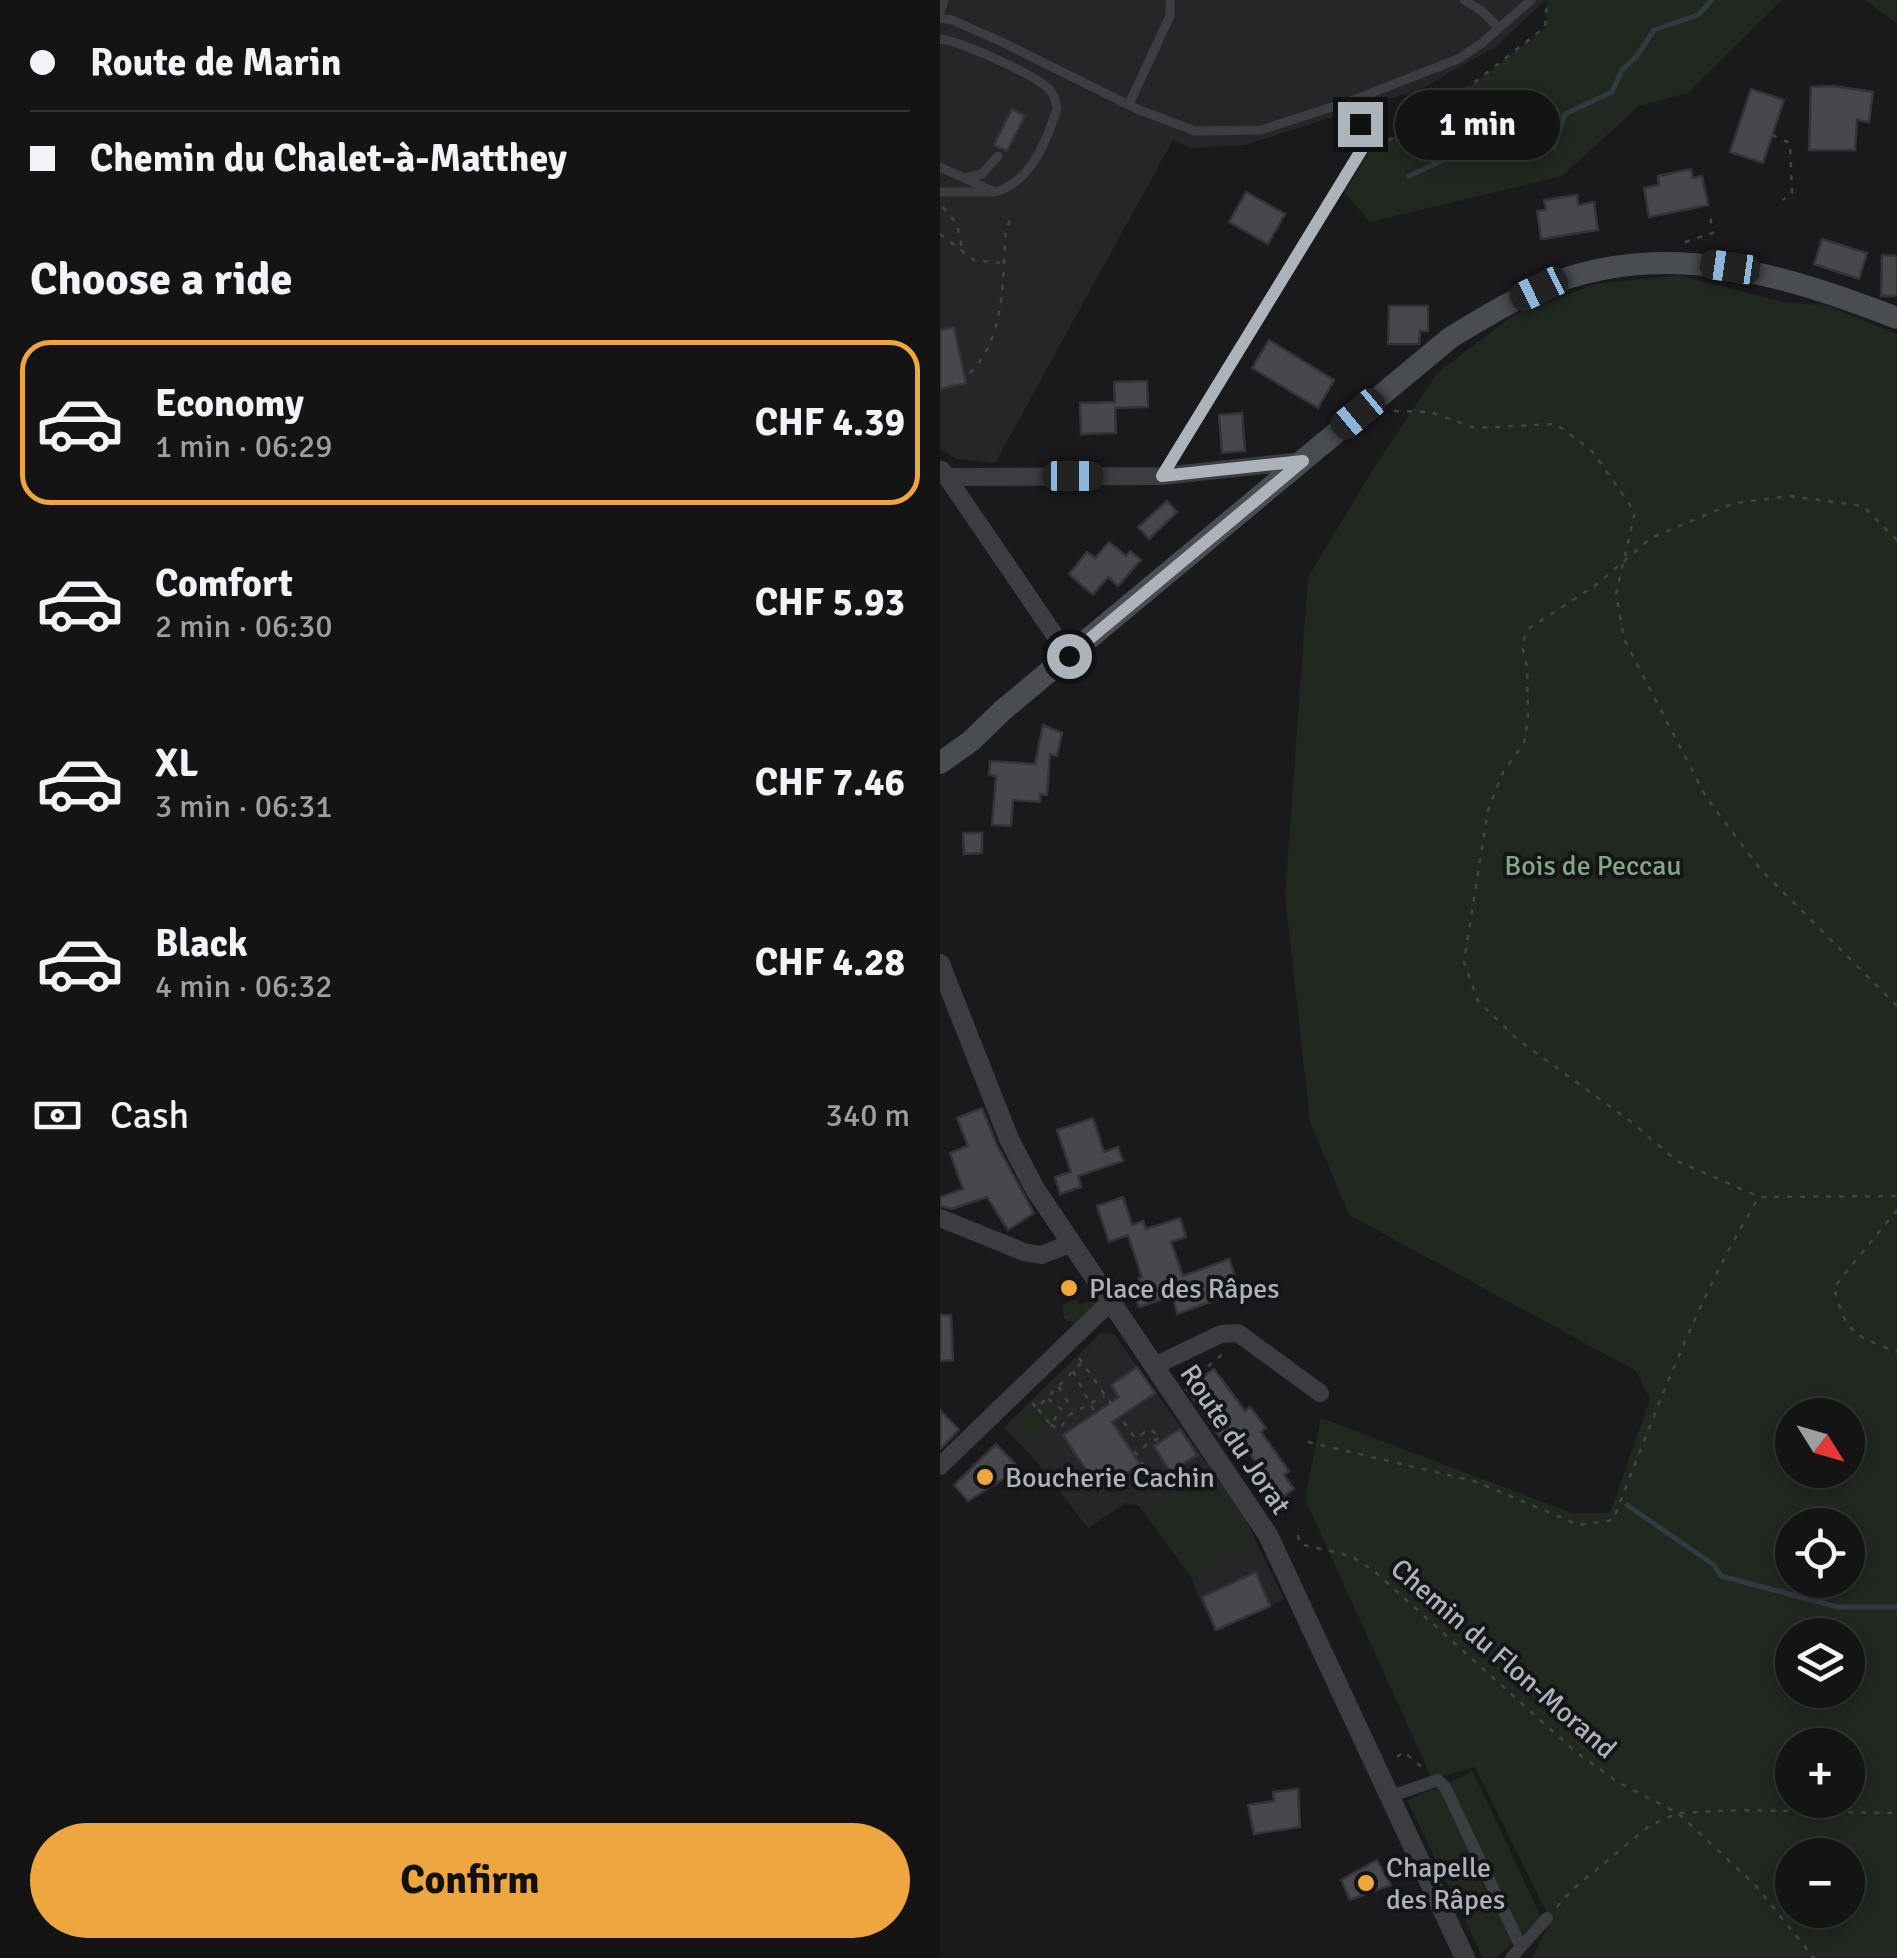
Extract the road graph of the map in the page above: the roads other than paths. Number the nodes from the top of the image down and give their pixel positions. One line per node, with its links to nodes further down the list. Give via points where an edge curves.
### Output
1 (944, 0): 5 (lane)
2 (1170, 0): 9 (lane, via 1170,16)
3 (1464, 0): 6 (lane)
4 (1531, 0): 6 (lane)
5 (940, 15): 9 (lane)
6 (1498, 27): 8 (lane, via 1458,59)
7 (940, 39): 14 (lane, via 1042,83 1056,98 1025,176)
8 (1350, 100): 9 (lane, via 1261,130 1195,132); 18 (lane, via 1362,149)
9 (1129, 104)
10 (998, 156): 12 (lane, via 982,174)
11 (940, 167): 12 (lane)
12 (965, 178): 14 (lane)
13 (940, 192): 14 (lane)
14 (995, 192)
15 (1897, 318): 16 (main road, via 1792,280 1709,264 1630,265 1573,276 1498,308 1450,338)
16 (1303, 461): 18 (street); 19 (main road)
17 (943, 472): 18 (street); 19 (street)
18 (1162, 476)
19 (1069, 656): 20 (main road)
20 (1003, 710): 21 (main road); 22 (main road)
21 (940, 748)
22 (940, 763)
23 (940, 964): 25 (street, Route du Jorat, via 1009,1139)
24 (940, 1218): 25 (street, via 1041,1256)
25 (1070, 1244): 26 (street, Route du Jorat)
26 (1109, 1303): 27 (street, Route du Jorat); 29 (street)
27 (1154, 1366): 28 (street, via 1213,1337 1238,1333); 30 (street, Route du Jorat, via 1268,1535)
28 (1320, 1392)
29 (940, 1466)
30 (1390, 1796): 32 (street, via 1438,1780 1445,1787); 33 (street, Route du Jorat)
31 (1547, 1918): 32 (street)
32 (1516, 1953)
33 (1465, 1958)

